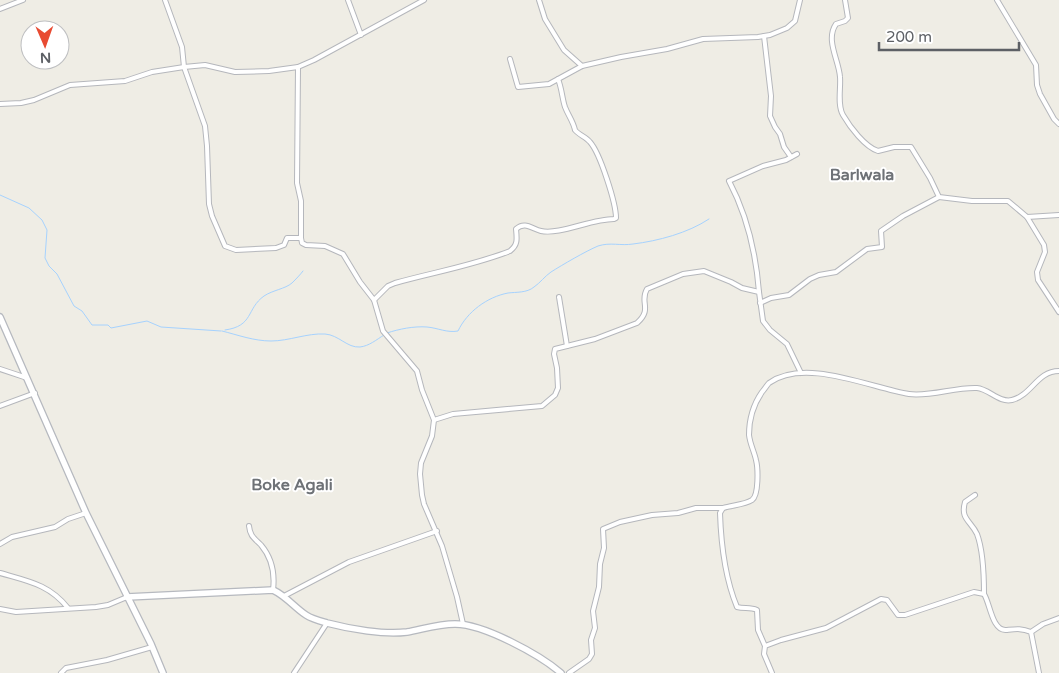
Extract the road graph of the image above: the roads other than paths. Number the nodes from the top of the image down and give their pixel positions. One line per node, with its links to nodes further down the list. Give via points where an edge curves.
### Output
1 (23, 0): 9 (street)
2 (165, 0): 14 (street, via 182,47)
3 (348, 0): 10 (street)
4 (424, 0): 10 (street)
5 (539, 0): 13 (street, via 545,19 564,50)
6 (800, 0): 11 (street, via 797,15 788,28)
7 (845, 0): 21 (street, via 848,18 836,24 832,33 843,114 866,144 875,150 900,146 913,149)
8 (997, 0): 18 (street, via 1036,65 1040,94)
9 (0, 9)
10 (361, 35): 15 (street)
11 (764, 36): 13 (street, via 703,39); 20 (street, via 770,116)
12 (510, 58): 16 (street, via 518,87 549,84)
13 (582, 66): 16 (street)
14 (184, 67): 15 (street, via 205,66 251,72); 17 (street, via 152,72 125,82 70,85 34,100); 24 (street, via 204,126 212,216 225,246 236,250 276,248 284,245 287,238)
15 (298, 67): 24 (street, via 297,183 301,201)
16 (558, 79): 27 (street, via 575,130 591,143 596,152 606,176 616,218 549,232 521,226 516,229 515,248 510,251 473,264 395,283)
17 (0, 104)
18 (1059, 124)
19 (797, 154): 20 (street)
20 (791, 157): 25 (street, via 729,181 748,227)
21 (939, 197): 23 (street, via 1008,201); 28 (street, via 881,231 882,246 867,249 836,272 810,279 789,295)
22 (1059, 215): 23 (street)
23 (1027, 217): 29 (street, via 1044,245 1038,280)
24 (301, 238): 27 (street, via 306,245 325,246 343,254)
25 (759, 292): 28 (street); 31 (street, via 742,288 709,272 683,274 647,289 644,296 646,310 637,323)
26 (559, 297): 31 (street)
27 (374, 300): 38 (street, via 383,331 417,371)
28 (760, 302): 34 (street, via 766,326 787,344)
29 (1059, 312)
30 (0, 317): 35 (street)
31 (567, 346): 38 (street, via 555,349 558,388 542,406 453,414)
32 (0, 369): 35 (street)
33 (1059, 371): 34 (street, via 1041,376 1013,400 979,388 912,395 844,378)
34 (801, 373): 40 (street, via 787,375 769,384 757,400 751,413 749,435 758,470 756,494 754,499)
35 (29, 379): 36 (street)
36 (35, 393): 37 (street); 41 (street)
37 (0, 406)
38 (434, 420): 43 (street, via 420,474 424,504)
39 (975, 495): 47 (street, via 965,502 963,511 977,535)
40 (723, 508): 56 (street, via 720,525 728,583 737,606 757,610 758,630); 62 (street, via 696,508 652,515 603,529 604,548 593,611 592,654)
41 (86, 513): 44 (street, via 55,527 12,536); 49 (street)
42 (249, 526): 46 (street, via 250,534 270,559)
43 (437, 531): 48 (street, via 349,562); 54 (street)
44 (0, 544)
45 (0, 573): 51 (street, via 44,586)
46 (273, 590): 48 (street); 49 (street)
47 (984, 594): 55 (street, via 1000,629 1019,628); 56 (street, via 974,592 905,615 898,615 887,600 881,599 826,628)
48 (284, 596): 53 (street, via 306,616)
49 (127, 597): 51 (street, via 108,605); 57 (street)
50 (0, 608): 51 (street, via 16,612)
51 (68, 608)
52 (1059, 618): 55 (street)
53 (328, 623): 54 (street, via 396,633); 60 (street)
54 (463, 624): 61 (street, via 512,643 548,662)
55 (1031, 632): 64 (street)
56 (765, 646): 63 (street, via 764,654)
57 (152, 647): 58 (street, via 66,668); 59 (street)
58 (61, 673)
59 (163, 673)
60 (294, 673)
61 (561, 673)
62 (569, 673)
63 (771, 673)
64 (1039, 673)

